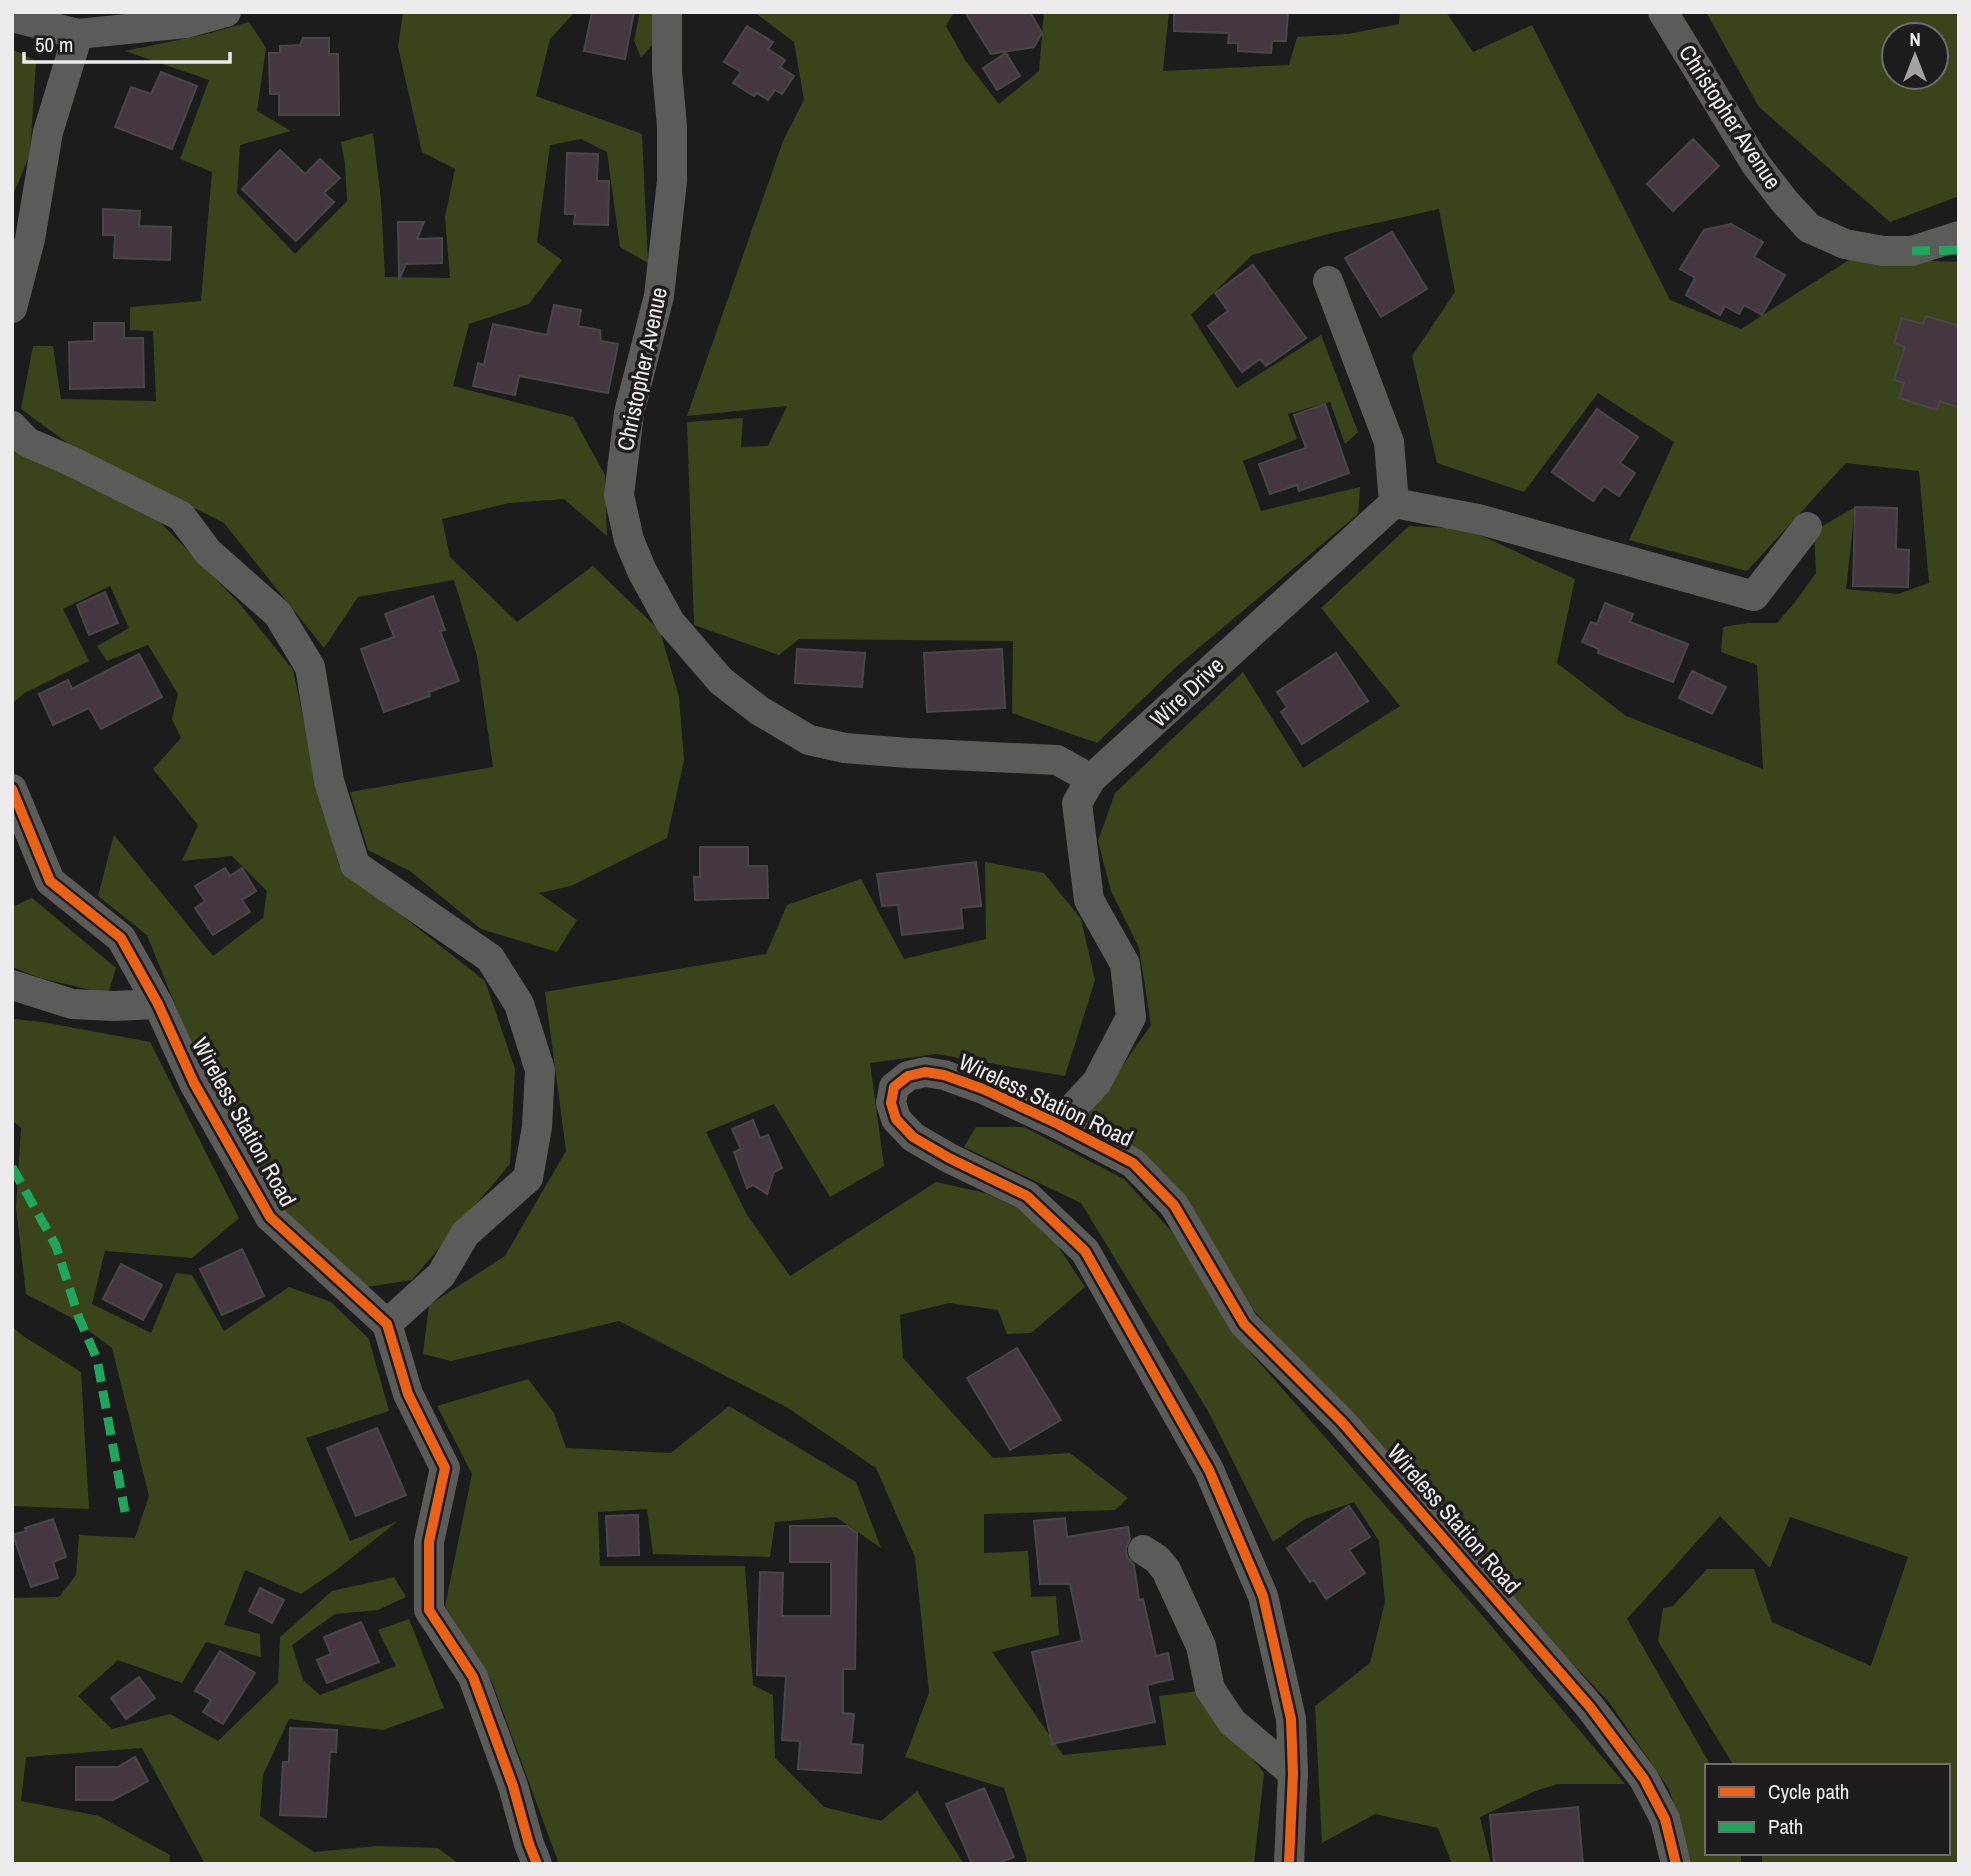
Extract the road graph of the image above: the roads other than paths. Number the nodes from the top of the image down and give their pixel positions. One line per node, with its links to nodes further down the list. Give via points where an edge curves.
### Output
1 (226, 12): 5 (street, via 186,23)
2 (667, 12): 13 (street, Christopher Avenue, via 672,181 659,296 629,413 619,495 629,540 670,622 721,681 809,740 908,754 1057,760)
3 (1663, 12): 6 (street, Christopher Avenue, via 1755,163 1809,228 1845,244 1883,251 1912,251)
4 (12, 17): 5 (street)
5 (78, 34): 7 (street)
6 (1959, 236)
7 (21, 241): 9 (street)
8 (1328, 281): 11 (street, via 1389,442)
9 (12, 308)
10 (12, 426): 18 (street, via 27,442 181,516 208,552 278,614 310,667 329,781 355,865 490,958 519,1004 540,1070 528,1178 465,1234 441,1275)
11 (1394, 503): 12 (street, via 1478,519 1754,596); 13 (street, Wire Drive)
12 (1807, 527)
13 (1091, 779): 17 (street, Wire Drive, via 1077,803 1089,900 1125,964 1131,1017 1097,1082)
14 (12, 789): 16 (street, Wireless Station Road, via 50,881 121,938)
15 (12, 985): 16 (street, via 72,1003)
16 (158, 1004): 18 (street, Wireless Station Road, via 194,1083 270,1217)
17 (1058, 1124): 20 (street, Wireless Station Road, via 983,1089 925,1072 908,1076 894,1087 891,1103 896,1119 913,1138 1027,1196 1084,1251 1209,1470 1263,1596 1291,1718); 23 (street, Wireless Station Road, via 1133,1163 1174,1205 1244,1324 1342,1422 1590,1707 1644,1779 1665,1819)
18 (387, 1324): 21 (street, via 408,1394 445,1468 429,1542 429,1610 473,1677)
19 (1143, 1550): 20 (street, via 1166,1570 1201,1646 1210,1689 1232,1722)
20 (1293, 1773): 22 (street, Wireless Station Road)
21 (537, 1864)
22 (1289, 1864)
23 (1676, 1864)

